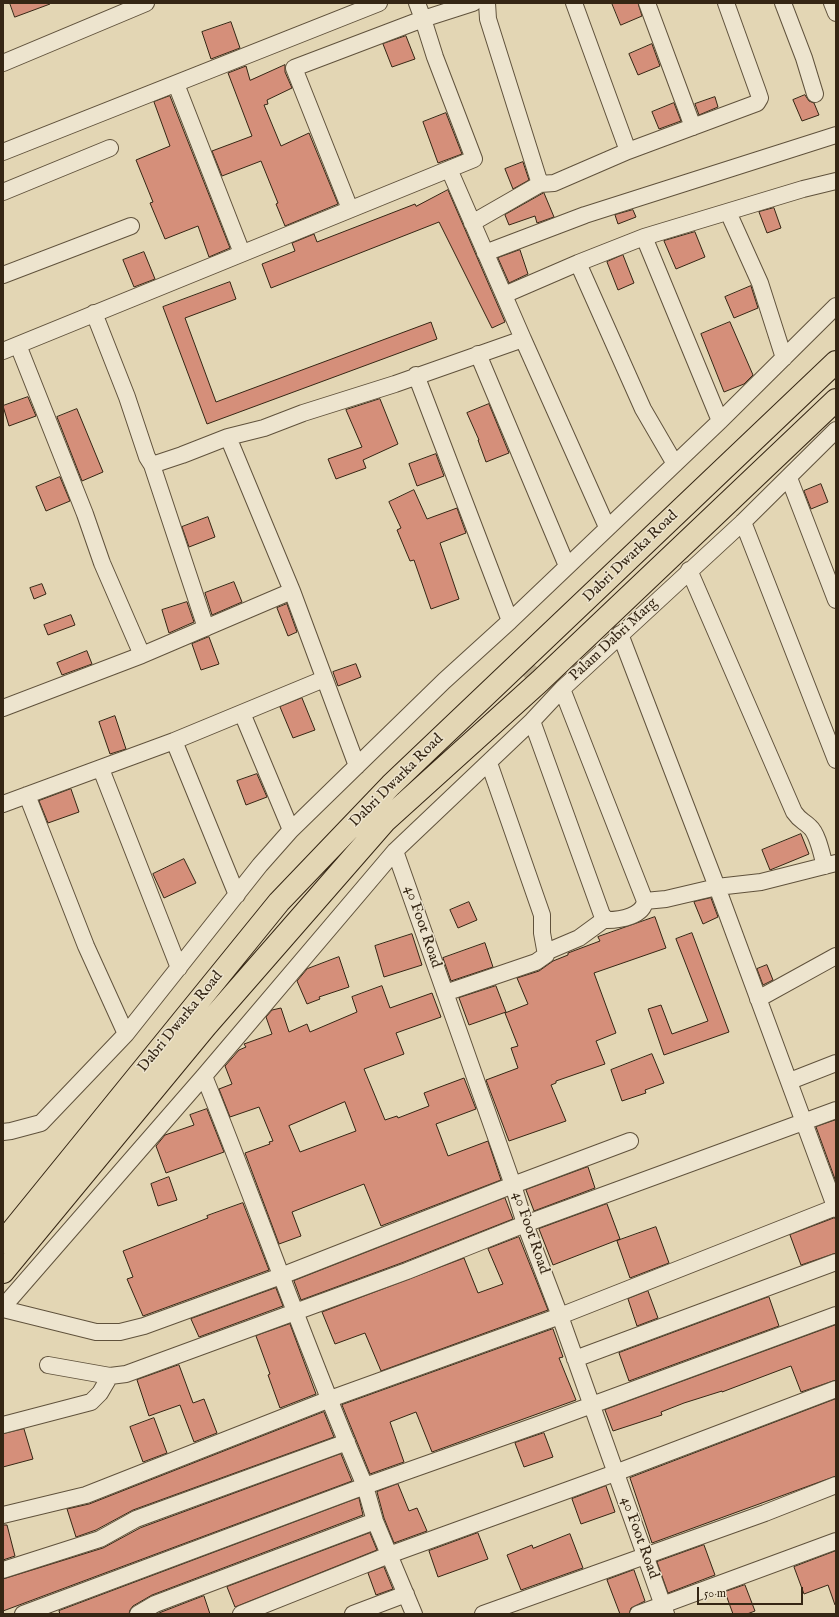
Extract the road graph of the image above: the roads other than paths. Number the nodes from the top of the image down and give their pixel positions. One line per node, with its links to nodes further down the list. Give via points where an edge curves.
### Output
1 (146, 3): 13 (street)
2 (379, 3): 14 (street)
3 (417, 3): 12 (street)
4 (474, 3): 12 (street)
5 (487, 3): 23 (street, via 488,19)
6 (574, 3): 19 (street)
7 (647, 3): 16 (street)
8 (726, 3): 16 (street, via 760,98 753,105)
9 (783, 3): 15 (street)
10 (832, 3): 11 (street)
11 (836, 13)
12 (423, 19): 21 (street, via 435,58 474,159); 25 (street, via 294,68)
13 (3, 63)
14 (176, 84): 20 (street); 31 (street)
15 (815, 94)
16 (693, 127): 19 (street)
17 (836, 134): 30 (street, via 585,215)
18 (110, 148): 24 (street)
19 (628, 151): 23 (street, via 554,182)
20 (3, 152)
21 (449, 169): 25 (street); 27 (street)
22 (836, 181): 26 (street)
23 (540, 184): 27 (street)
24 (3, 192)
25 (350, 209): 31 (street)
26 (728, 212): 29 (street); 41 (street, via 760,283)
27 (472, 223): 30 (street)
28 (131, 226): 33 (street)
29 (644, 237): 32 (street); 45 (street)
30 (485, 252): 34 (street)
31 (242, 253): 36 (street)
32 (578, 263): 34 (street); 48 (street, via 643,409)
33 (3, 275)
34 (504, 295): 37 (street)
35 (836, 306): 41 (street)
36 (94, 313): 38 (street); 49 (street)
37 (523, 339): 40 (street); 52 (street)
38 (18, 345): 39 (street); 60 (street, via 102,563)
39 (3, 351)
40 (478, 354): 43 (street); 53 (street)
41 (784, 358): 45 (street)
42 (836, 362): 96 (main road, Dabri Dwarka Road, via 391,785 285,896)
43 (416, 375): 47 (street, via 264,428); 57 (street)
44 (836, 400): 98 (main road, Dabri Dwarka Road, via 546,676 385,821 206,1026)
45 (720, 421): 48 (street)
46 (836, 430): 50 (street, Palam Dabri Marg)
47 (228, 437): 49 (street); 55 (street)
48 (675, 464): 52 (street)
49 (152, 465): 58 (street)
50 (789, 478): 51 (street, Palam Dabri Marg); 56 (street)
51 (743, 522): 54 (street, Palam Dabri Marg); 67 (street)
52 (607, 527): 53 (street)
53 (567, 566): 57 (street)
54 (689, 570): 59 (street, Palam Dabri Marg); 75 (street, via 794,812 800,821 811,828)
55 (292, 591): 58 (street); 61 (street)
56 (836, 600)
57 (510, 621): 69 (street)
58 (206, 628): 60 (street)
59 (620, 634): 62 (street, Palam Dabri Marg); 76 (street)
60 (142, 655): 63 (street)
61 (324, 679): 64 (street); 69 (street)
62 (562, 689): 65 (street, Palam Dabri Marg); 78 (street)
63 (3, 708)
64 (242, 713): 66 (street); 73 (street)
65 (532, 721): 68 (street, Palam Dabri Marg); 79 (street)
66 (174, 741): 70 (street); 77 (street)
67 (836, 760)
68 (489, 762): 74 (street, Palam Dabri Marg); 80 (street, via 542,915)
69 (357, 766): 73 (street)
70 (101, 769): 71 (street); 82 (street)
71 (27, 795): 72 (street); 85 (street, via 86,946)
72 (3, 804)
73 (291, 830): 77 (street)
74 (395, 851): 83 (street, 40 Foot Road); 87 (street, Palam Dabri Marg)
75 (830, 864): 76 (street, via 761,882)
76 (717, 887): 78 (street); 84 (street)
77 (237, 895): 82 (street)
78 (645, 901): 79 (street, via 643,909 638,913 616,920)
79 (605, 919): 80 (street, via 579,938)
80 (546, 952): 83 (street, via 544,958 536,962)
81 (836, 956): 84 (street)
82 (179, 968): 85 (street)
83 (445, 993): 93 (street, 40 Foot Road)
84 (758, 999): 88 (street)
85 (126, 1034): 91 (street, via 41,1123)
86 (836, 1063): 88 (street)
87 (204, 1076): 99 (street); 100 (street, Palam Dabri Marg)
88 (790, 1081): 90 (street)
89 (836, 1110): 90 (street)
90 (804, 1122): 94 (street); 95 (street)
91 (3, 1132)
92 (630, 1141): 93 (street)
93 (513, 1185): 95 (street, 40 Foot Road); 99 (street)
94 (836, 1208): 103 (street)
95 (525, 1224): 101 (street); 103 (street, 40 Foot Road)
96 (3, 1242)
97 (836, 1262): 104 (street)
98 (3, 1272)
99 (281, 1276): 100 (street, via 144,1326 120,1332 96,1332); 101 (street)
100 (3, 1308)
101 (295, 1312): 106 (street, via 126,1374); 108 (street)
102 (836, 1315): 109 (street)
103 (560, 1316): 104 (street, 40 Foot Road); 108 (street)
104 (575, 1360): 109 (street, 40 Foot Road)
105 (48, 1365): 106 (street)
106 (110, 1376): 110 (street, via 91,1402)
107 (836, 1389): 112 (street)
108 (330, 1399): 111 (street); 115 (street, via 86,1495)
109 (591, 1405): 112 (street, 40 Foot Road); 114 (street)
110 (3, 1425)
111 (347, 1442): 114 (street); 120 (street, via 136,1519 100,1540)
112 (616, 1473): 118 (street); 119 (street, 40 Foot Road)
113 (836, 1485): 119 (street)
114 (365, 1486): 116 (street); 123 (street)
115 (3, 1515)
116 (375, 1522): 118 (street); 124 (street, via 155,1604)
117 (836, 1541): 122 (street)
118 (389, 1555): 121 (street); 125 (street)
119 (645, 1555): 122 (street, 40 Foot Road); 128 (street)
120 (3, 1570)
121 (406, 1594): 126 (street); 127 (street)
122 (664, 1609): 129 (street)
123 (24, 1614)
124 (138, 1614)
125 (241, 1614)
126 (353, 1614)
127 (414, 1614)
128 (483, 1614)
129 (638, 1614)

